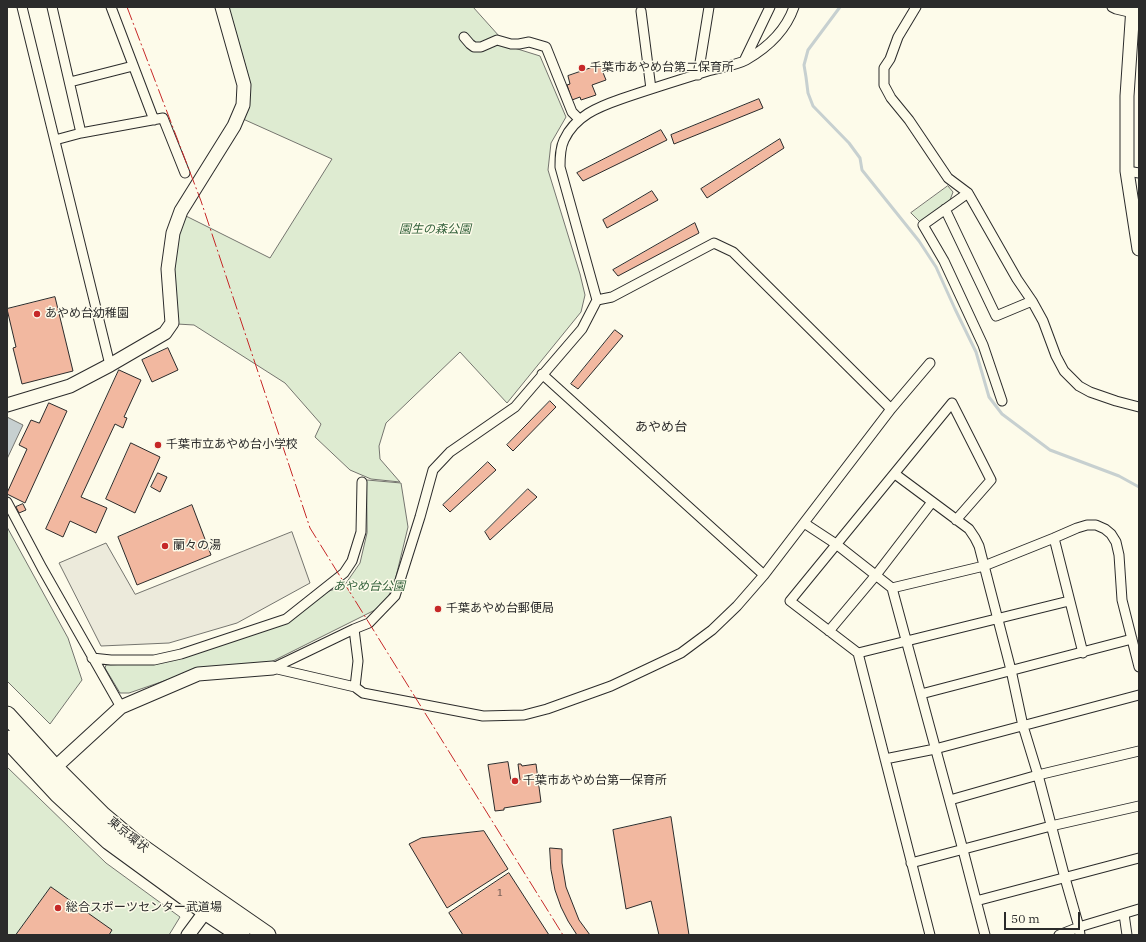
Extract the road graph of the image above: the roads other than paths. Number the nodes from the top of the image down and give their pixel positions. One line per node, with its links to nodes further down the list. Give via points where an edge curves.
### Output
1 (22, 7): 21 (street)
2 (52, 7): 16 (street)
3 (111, 7): 14 (street)
4 (222, 7): 30 (street, via 244,85 243,105 234,126 181,211 173,233 168,269 172,323 165,333)
5 (709, 7): 15 (street)
6 (770, 7): 13 (street)
7 (794, 7): 13 (street, via 778,35)
8 (916, 7): 24 (street, via 898,37 884,68 884,85 948,178)
9 (1112, 7): 10 (street)
10 (1133, 10): 22 (street, via 1127,96)
11 (641, 11): 17 (street)
12 (464, 37): 18 (street, via 474,47 481,47 497,40 511,44 529,42 546,47 572,112)
13 (745, 60): 15 (street)
14 (133, 66): 16 (street); 19 (street)
15 (698, 75): 17 (street)
16 (70, 82): 20 (street)
17 (651, 89): 18 (street, via 600,107)
18 (579, 119): 27 (street, via 564,141 560,167)
19 (154, 120): 20 (street); 23 (street, via 163,118)
20 (81, 133): 21 (street)
21 (55, 140): 30 (street)
22 (1133, 172): 26 (street)
23 (185, 173)
24 (968, 193): 25 (street); 28 (street)
25 (945, 209): 28 (street, via 996,316); 32 (street, via 923,225 944,261 983,345)
26 (1139, 249)
27 (596, 300): 31 (street, via 582,328); 35 (street, via 612,297 714,242 733,252)
28 (1032, 301): 34 (street, via 1064,371 1079,386 1090,392)
29 (930, 363): 35 (street)
30 (110, 365): 33 (street, via 70,386)
31 (542, 374): 45 (street); 50 (street, via 515,407 450,452 433,470 396,596 369,623)
32 (1002, 401)
33 (7, 404)
34 (1139, 407)
35 (891, 410): 41 (street)
36 (895, 474): 39 (street); 40 (street, via 952,403 991,480); 43 (street)
37 (362, 482): 56 (street, via 361,532 352,560 344,573 286,619 181,654 154,660)
38 (7, 502): 56 (street)
39 (932, 502): 40 (street); 46 (street)
40 (956, 520): 44 (street, via 975,538)
41 (804, 522): 43 (street); 45 (street)
42 (1054, 538): 44 (street); 48 (street); 52 (street, via 1087,525 1105,529 1111,534 1119,555 1122,600)
43 (836, 544): 46 (street); 51 (street, via 790,601)
44 (984, 566): 47 (street); 49 (street)
45 (764, 575): 60 (street, via 712,630 680,653 611,686 547,709 524,715 483,716 363,693)
46 (876, 575): 47 (street); 51 (street)
47 (892, 588): 53 (street)
48 (1070, 601): 49 (street); 55 (street)
49 (997, 619): 53 (street); 59 (street)
50 (354, 629): 58 (street); 60 (street, via 358,662)
51 (829, 631): 54 (street)
52 (1132, 639): 55 (street); 57 (street)
53 (906, 641): 54 (street); 61 (street)
54 (858, 653): 69 (street)
55 (1082, 653): 59 (street)
56 (92, 658): 63 (street)
57 (1139, 667)
58 (273, 668): 60 (street); 63 (street, via 198,674)
59 (1011, 670): 61 (street); 65 (street)
60 (355, 687)
61 (921, 694): 67 (street)
62 (1139, 695): 65 (street)
63 (121, 707): 70 (street)
64 (7, 715): 70 (highway, 東京環状)
65 (1022, 726): 67 (street); 71 (street)
66 (7, 739): 70 (highway, 東京環状)
67 (935, 749): 69 (street); 72 (street)
68 (1139, 751): 71 (street)
69 (885, 759): 77 (street)
70 (49, 773): 80 (highway, 東京環状, via 58,794 109,841)
71 (1038, 775): 72 (street); 74 (street)
72 (950, 800): 75 (street)
73 (1139, 806): 74 (street)
74 (1051, 826): 75 (street); 78 (street)
75 (963, 850): 77 (street); 79 (street)
76 (1139, 858): 78 (street)
77 (911, 863): 87 (street)
78 (1065, 878): 79 (street); 83 (street)
79 (976, 901): 88 (street)
80 (210, 905): 84 (street); 85 (highway, 東京環状); 86 (highway, 東京環状)
81 (1139, 908): 82 (street)
82 (1124, 914): 83 (street); 90 (street)
83 (1079, 931): 89 (street)
84 (188, 935)
85 (241, 935)
86 (267, 935)
87 (930, 935)
88 (985, 935)
89 (1058, 935)
90 (1127, 935)

